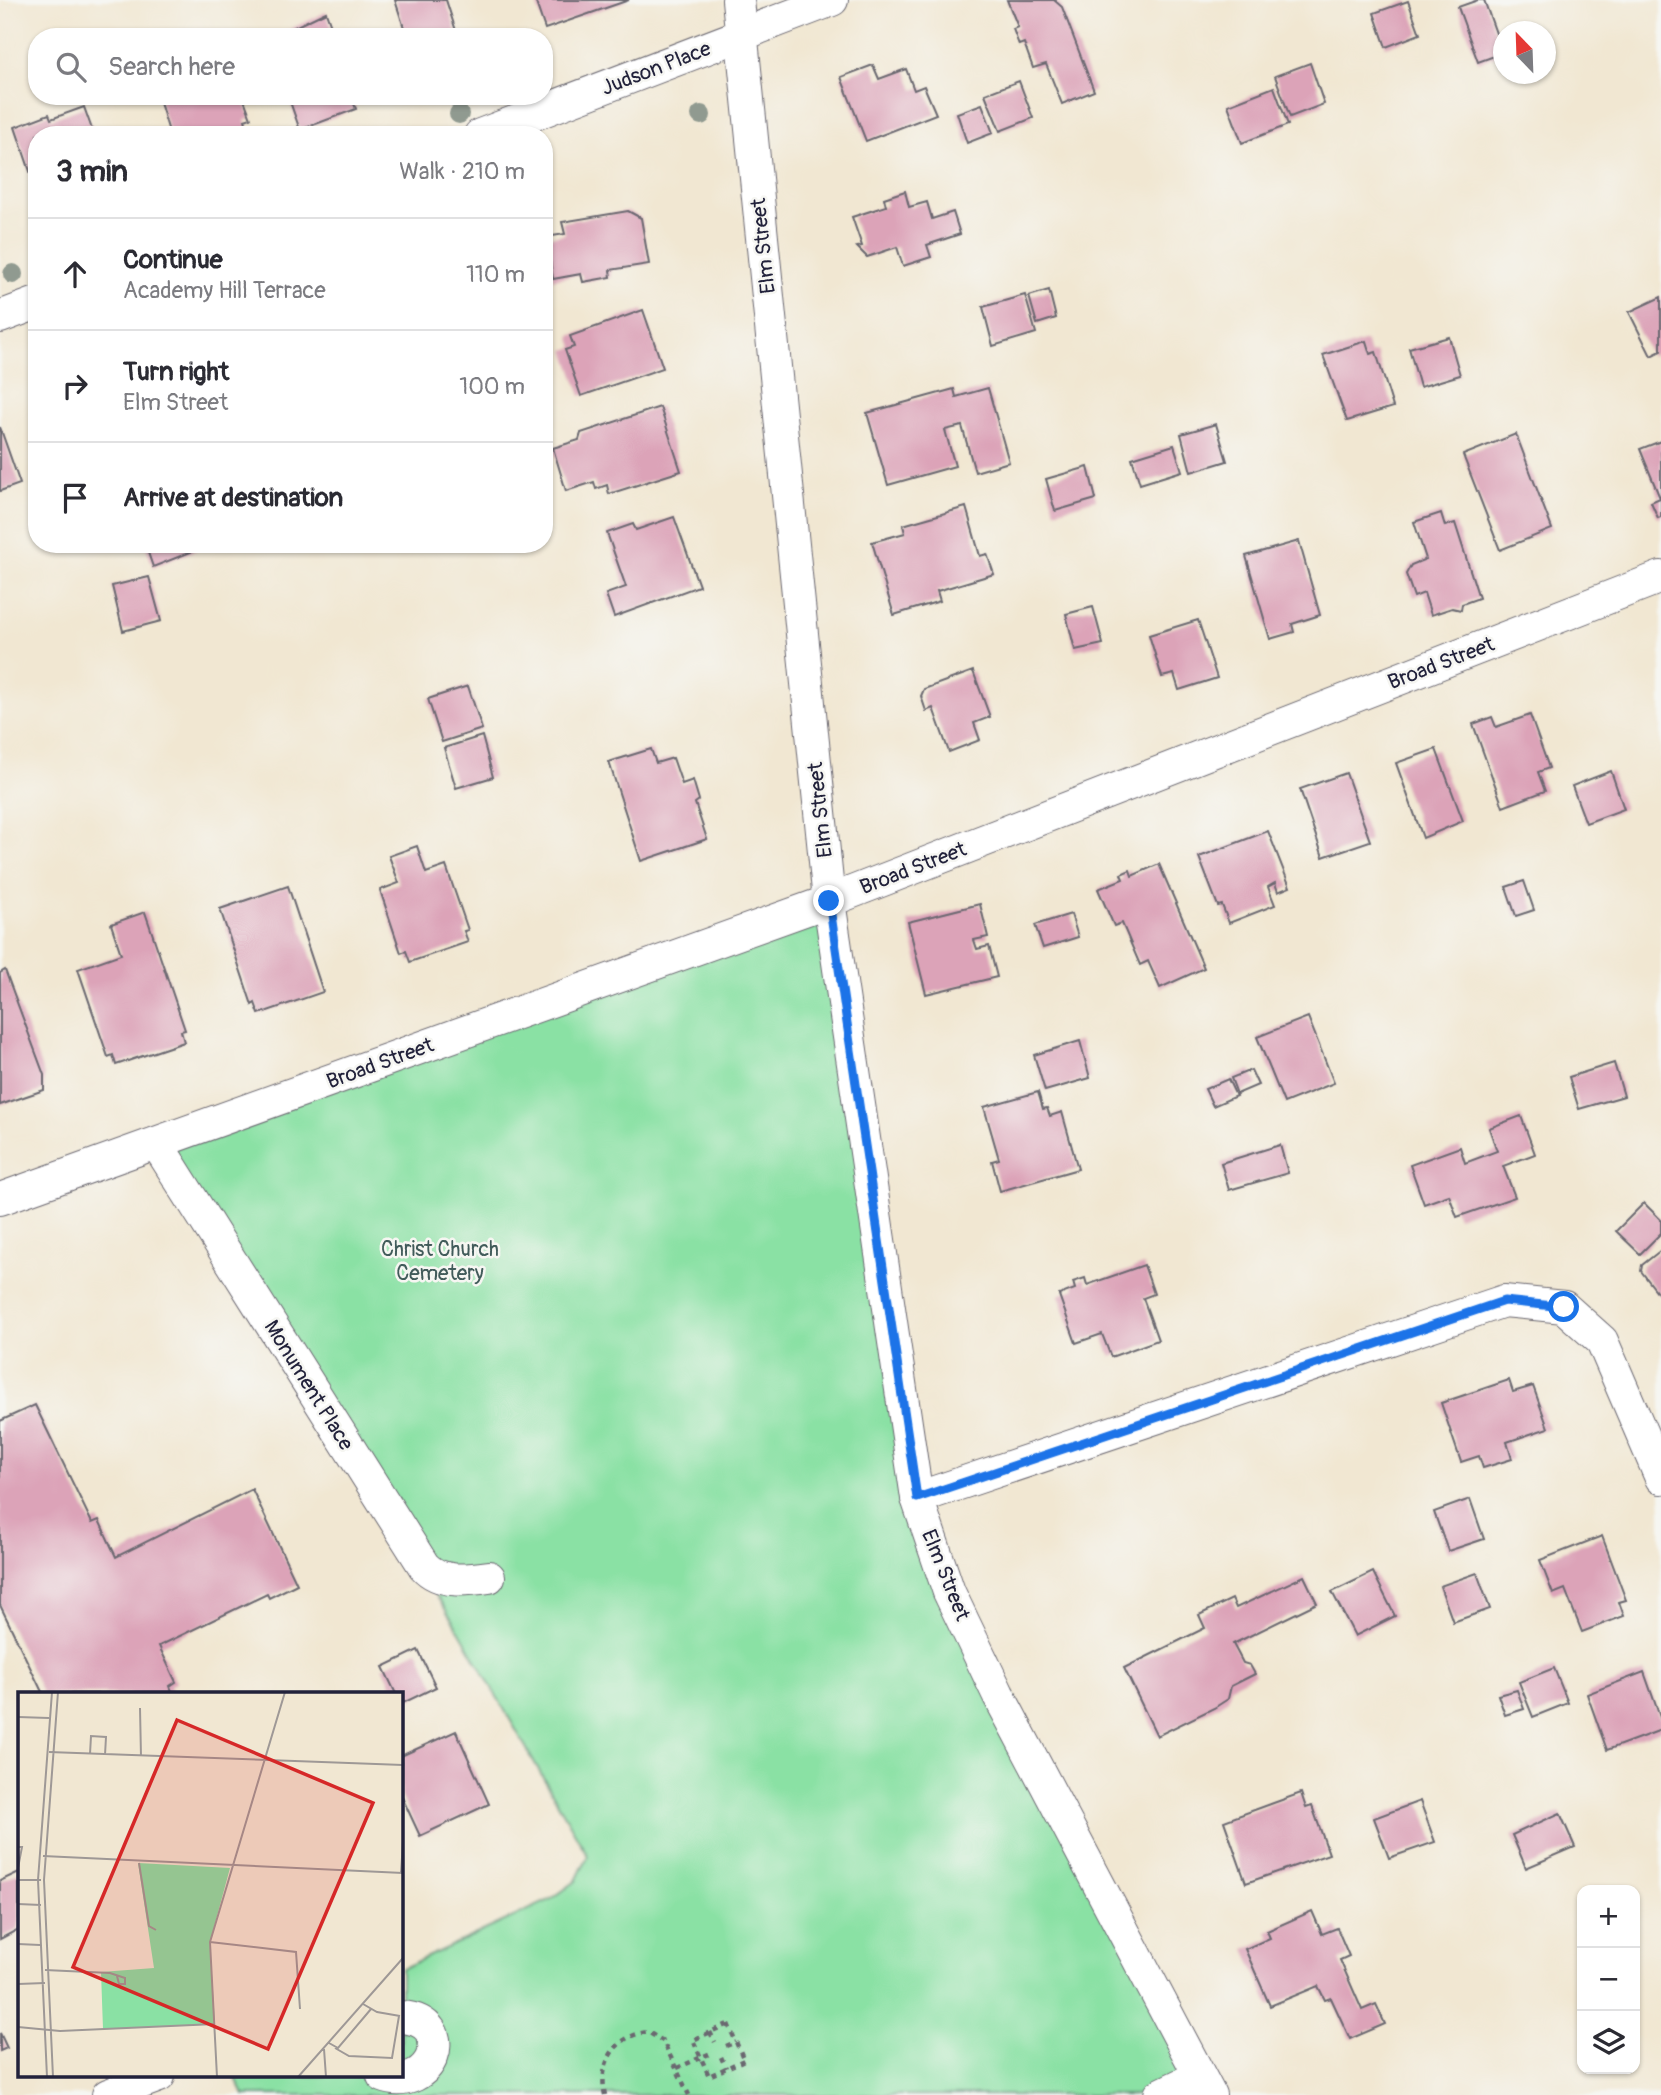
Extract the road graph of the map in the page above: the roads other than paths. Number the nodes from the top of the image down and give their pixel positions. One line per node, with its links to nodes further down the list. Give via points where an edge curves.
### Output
1 (738, 0): 3 (street, Elm Street)
2 (832, 0): 3 (street, Judson Place)
3 (742, 36): 4 (street, Judson Place); 8 (street, Elm Street)
4 (504, 126)
5 (28, 306): 6 (street)
6 (0, 317)
7 (1661, 578): 8 (street, Broad Street)
8 (829, 901): 9 (street, Broad Street); 12 (street, Elm Street)
9 (157, 1144): 10 (street, Broad Street); 13 (street, Monument Place, via 424,1566 446,1578)
10 (0, 1199)
11 (1661, 1478): 12 (street, via 1602,1341 1564,1307 1504,1301)
12 (917, 1498): 17 (street, Elm Street, via 949,1592 998,1694)
13 (489, 1577)
14 (402, 2017): 16 (street, via 413,2018 430,2031 433,2061 411,2081)
15 (154, 2078): 18 (street)
16 (389, 2078)
17 (1205, 2086): 19 (street)
18 (108, 2095)
19 (1160, 2095)

